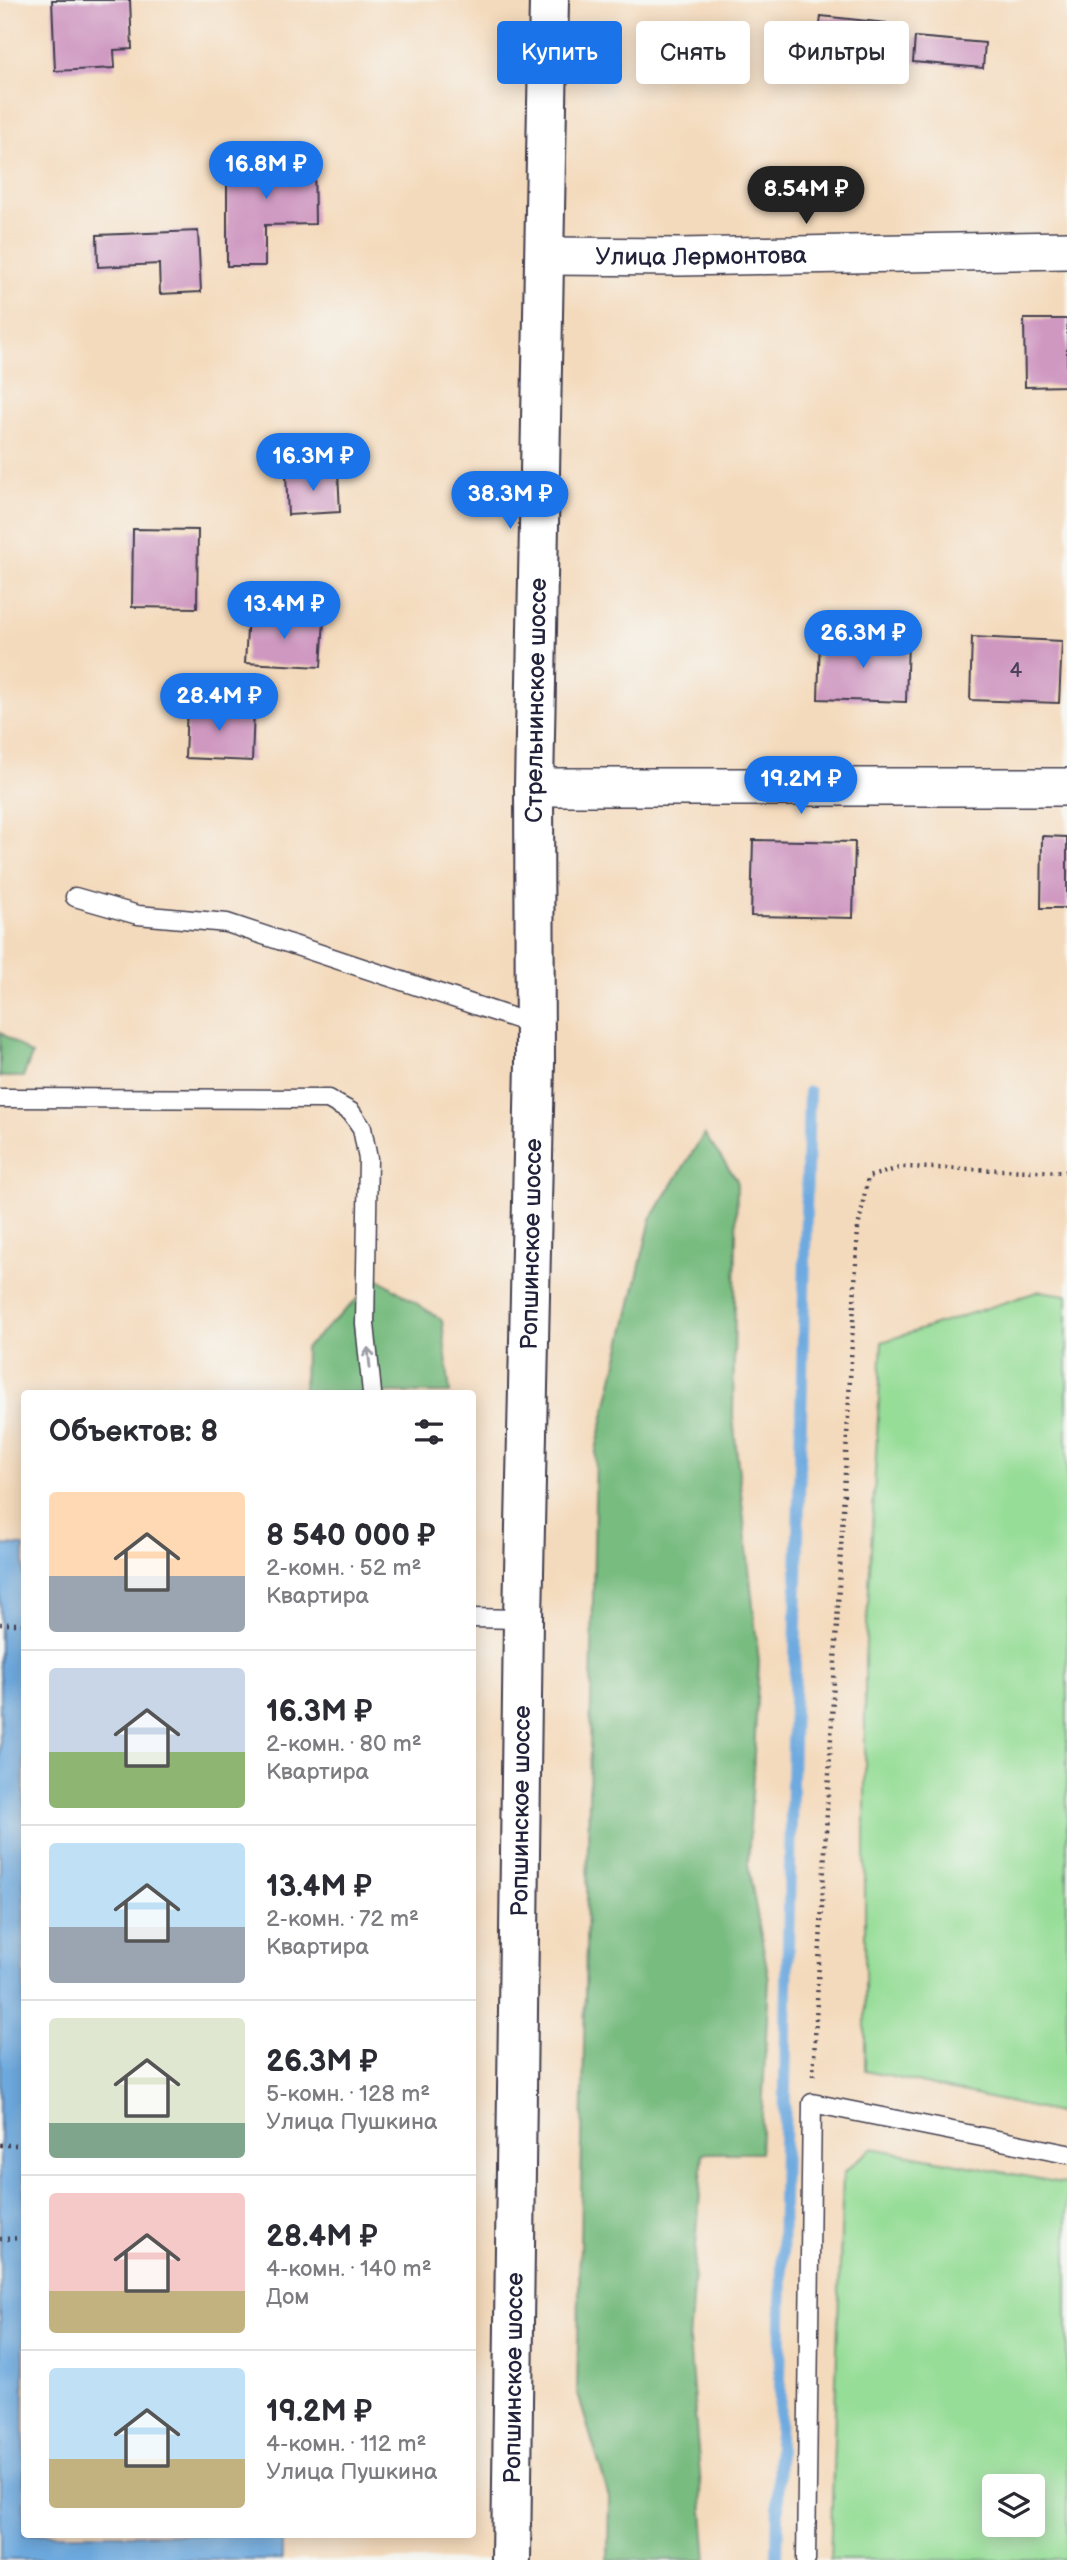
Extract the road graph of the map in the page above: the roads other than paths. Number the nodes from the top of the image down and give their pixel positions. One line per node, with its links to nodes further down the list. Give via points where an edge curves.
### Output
1 (549, 0): 3 (main road, Стрельнинское шоссе)
2 (1067, 250): 3 (street, Улица Лермонтова)
3 (545, 256): 4 (main road, Стрельнинское шоссе)
4 (534, 787): 5 (street); 7 (main road, Стрельнинское шоссе)
5 (1067, 788)
6 (75, 897): 7 (lane, via 138,915 227,923)
7 (535, 1025): 8 (main road, Стрельнинское шоссе)
8 (535, 1063): 12 (main road, Ропшинское шоссе)
9 (0, 1098): 10 (lane, one-way to 9, via 365,1324 368,1159 362,1128 351,1112 328,1099)
10 (372, 1390)
11 (476, 1618): 12 (lane)
12 (523, 1619): 14 (main road, Ропшинское шоссе)
13 (1067, 2154): 15 (lane, via 812,2103)
14 (512, 2560)
15 (806, 2560)

